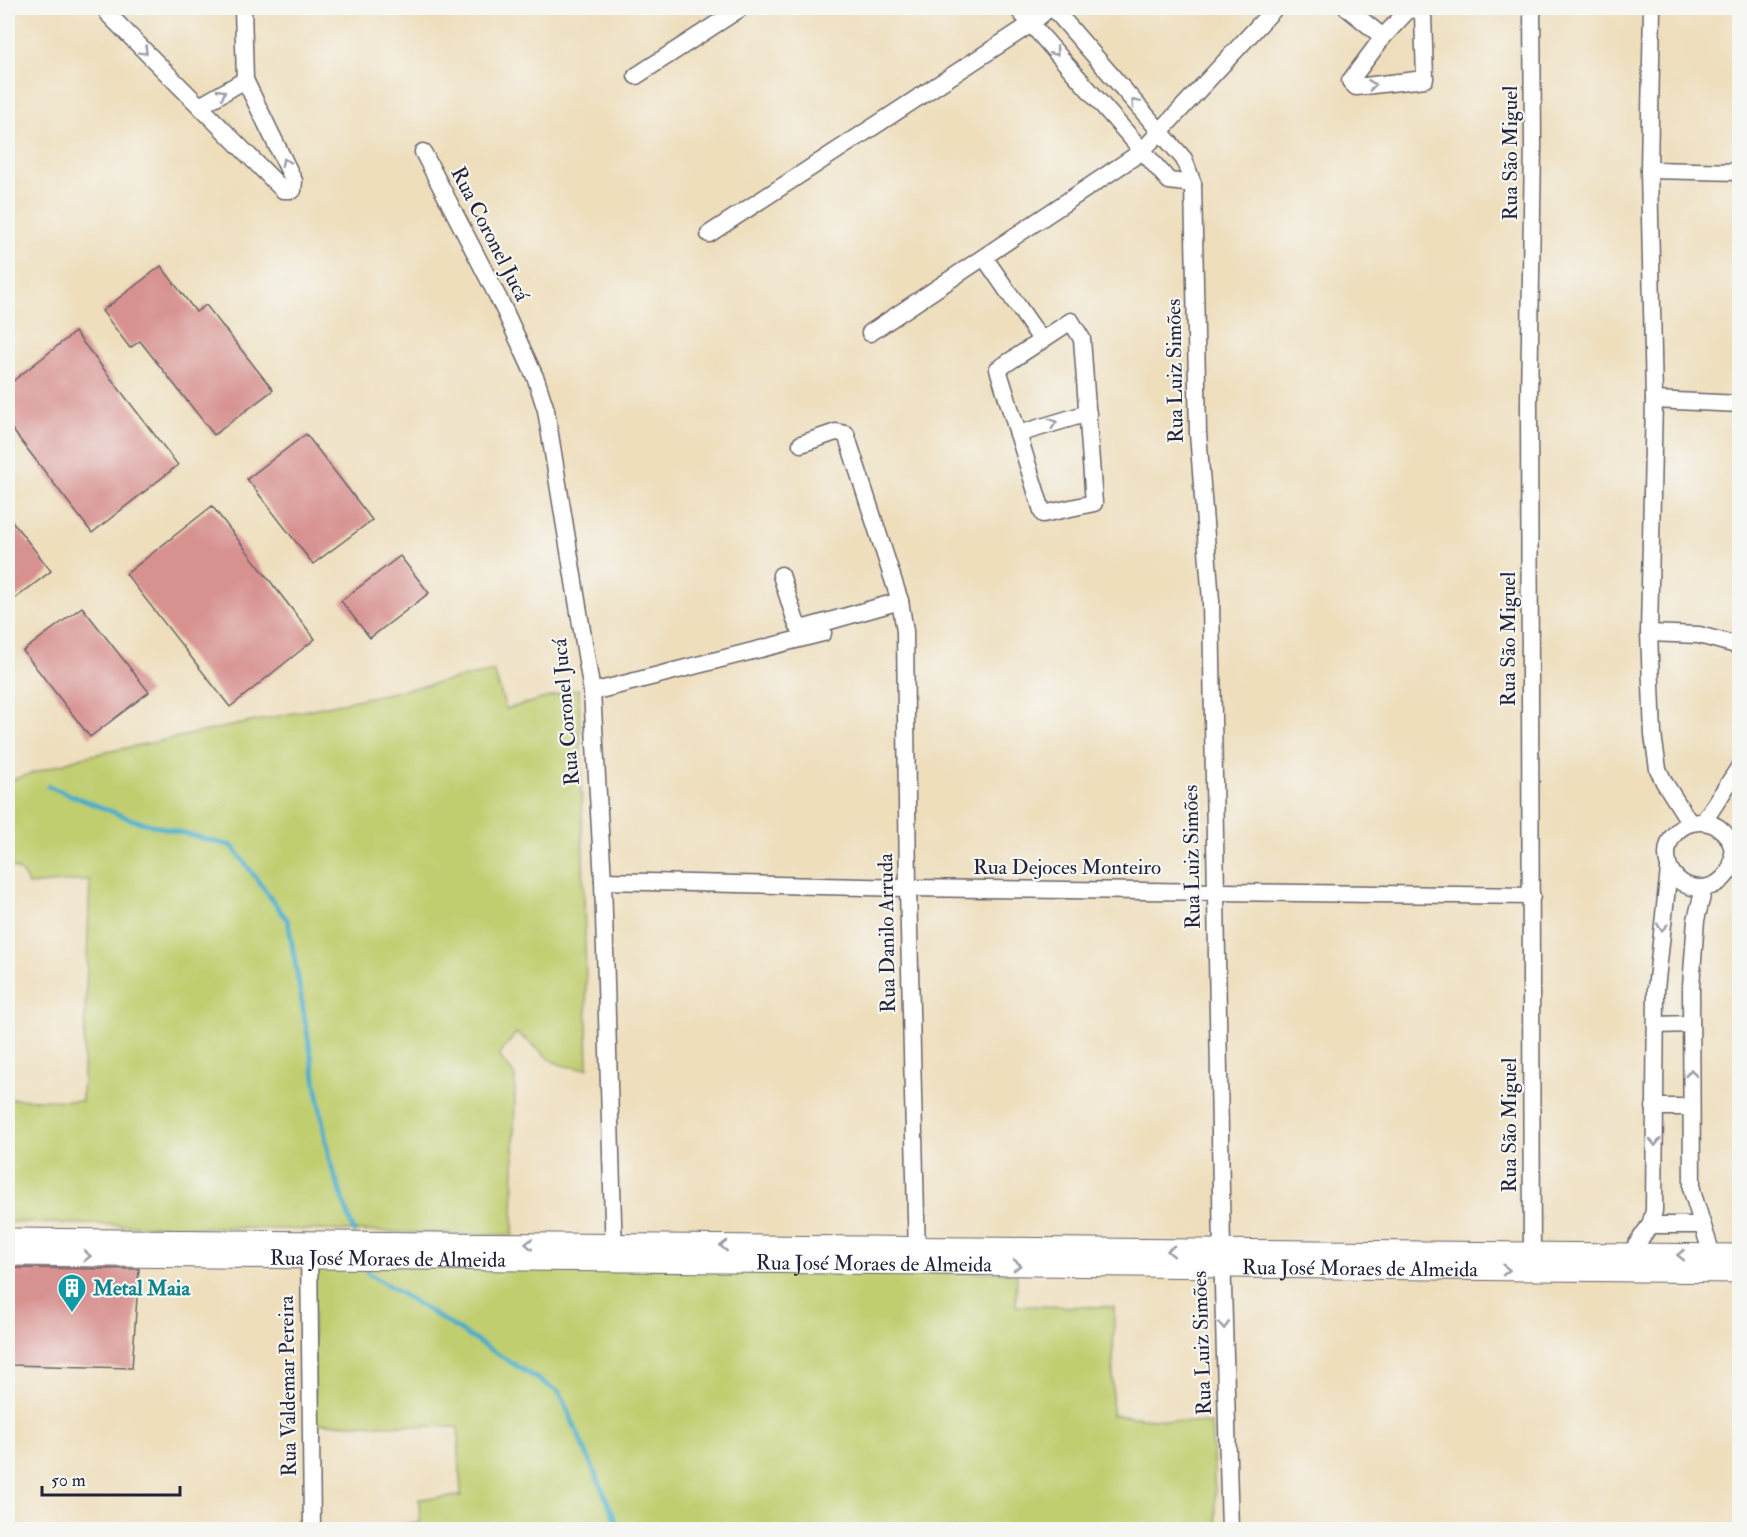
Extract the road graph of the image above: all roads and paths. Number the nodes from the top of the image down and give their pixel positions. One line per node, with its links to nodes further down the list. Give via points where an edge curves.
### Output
1 (105, 8): 15 (street, one-way to 15)
2 (243, 8): 14 (street)
3 (741, 8): 13 (street)
4 (1017, 8): 11 (street)
5 (1051, 8): 11 (street); 16 (street, one-way to 5)
6 (1275, 8): 16 (street)
7 (1347, 8): 12 (street)
8 (1412, 8): 12 (street); 12 (street, one-way to 8, via 1350,81 1356,87 1425,79 1423,14)
9 (1532, 8): 44 (street, Rua São Miguel)
10 (1652, 8): 19 (street)
11 (1031, 24): 18 (street, one-way to 18); 22 (street)
12 (1383, 37)
13 (636, 76)
14 (245, 80): 15 (street, one-way to 14); 15 (street, one-way to 14, via 284,190 293,190 294,181)
15 (200, 106)
16 (1161, 132): 18 (street); 21 (street, via 1184,159)
17 (423, 152): 35 (street, Rua Coronel Jucá, via 503,307 543,397)
18 (1142, 152): 21 (street, via 1169,181); 23 (street)
19 (1649, 170): 20 (street); 26 (street)
20 (1740, 172)
21 (1193, 184): 43 (street, Rua Luiz Simões, via 1198,433 1211,600)
22 (709, 234)
23 (984, 257): 24 (street); 25 (street)
24 (870, 333)
25 (1042, 340): 28 (street, via 1071,321 1082,339); 29 (street, via 998,369)
26 (1654, 400): 27 (street); 33 (street)
27 (1740, 404)
28 (1088, 413): 29 (street, one-way to 28); 29 (street, via 1094,503 1043,514)
29 (1018, 434)
30 (801, 444): 32 (street, Rua Danilo Arruda, via 836,432 846,434)
31 (781, 575): 32 (street, via 795,620 805,628)
32 (902, 607): 35 (street); 41 (street, Rua Danilo Arruda)
33 (1649, 633): 34 (street, via 1699,635); 37 (street, via 1655,753 1664,782)
34 (1740, 646)
35 (592, 692): 40 (street, Rua Coronel Jucá)
36 (1740, 766): 37 (street)
37 (1697, 822): 38 (street, via 1717,826); 39 (street, via 1678,830 1670,841 1666,855)
38 (1736, 841): 42 (street, via 1727,874 1717,884)
39 (1669, 869): 42 (street, via 1690,887); 46 (street, one-way to 46)
40 (603, 881): 41 (street, Rua Dejoces Monteiro); 54 (street, Rua Coronel Jucá)
41 (908, 888): 43 (street, Rua Dejoces Monteiro); 58 (street, Rua Danilo Arruda)
42 (1704, 888): 45 (street, via 1696,920)
43 (1215, 891): 44 (street, Rua Dejoces Monteiro); 59 (street, Rua Luiz Simões)
44 (1532, 896): 60 (street, Rua São Miguel)
45 (1691, 1024): 46 (street); 48 (street, one-way to 45)
46 (1656, 1025): 47 (street)
47 (1654, 1107): 48 (street); 49 (street, one-way to 49, via 1655,1193)
48 (1690, 1107): 50 (street, via 1692,1191)
49 (1650, 1225): 50 (street); 55 (street)
50 (1701, 1225): 61 (street)
51 (8, 1239): 52 (street, Rua José Moraes de Almeida)
52 (60, 1248): 53 (street, Rua José Moraes de Almeida); 56 (street, Rua José Moraes de Almeida)
53 (309, 1250): 54 (street, Rua José Moraes de Almeida); 63 (street, Rua Valdemar Pereira)
54 (614, 1253): 58 (street, Rua José Moraes de Almeida)
55 (1630, 1254): 60 (street, Rua José Moraes de Almeida); 61 (street, Rua José Moraes de Almeida, one-way to 55)
56 (8, 1255)
57 (1740, 1255): 61 (street, Rua José Moraes de Almeida)
58 (917, 1256): 59 (street, Rua José Moraes de Almeida)
59 (1222, 1259): 60 (street, Rua José Moraes de Almeida); 64 (street, Rua Luiz Simões, one-way to 64)
60 (1532, 1263): 61 (street, Rua José Moraes de Almeida)
61 (1712, 1264): 62 (street, Rua José Moraes de Almeida)
62 (1740, 1272)
63 (312, 1530)
64 (1230, 1530)

